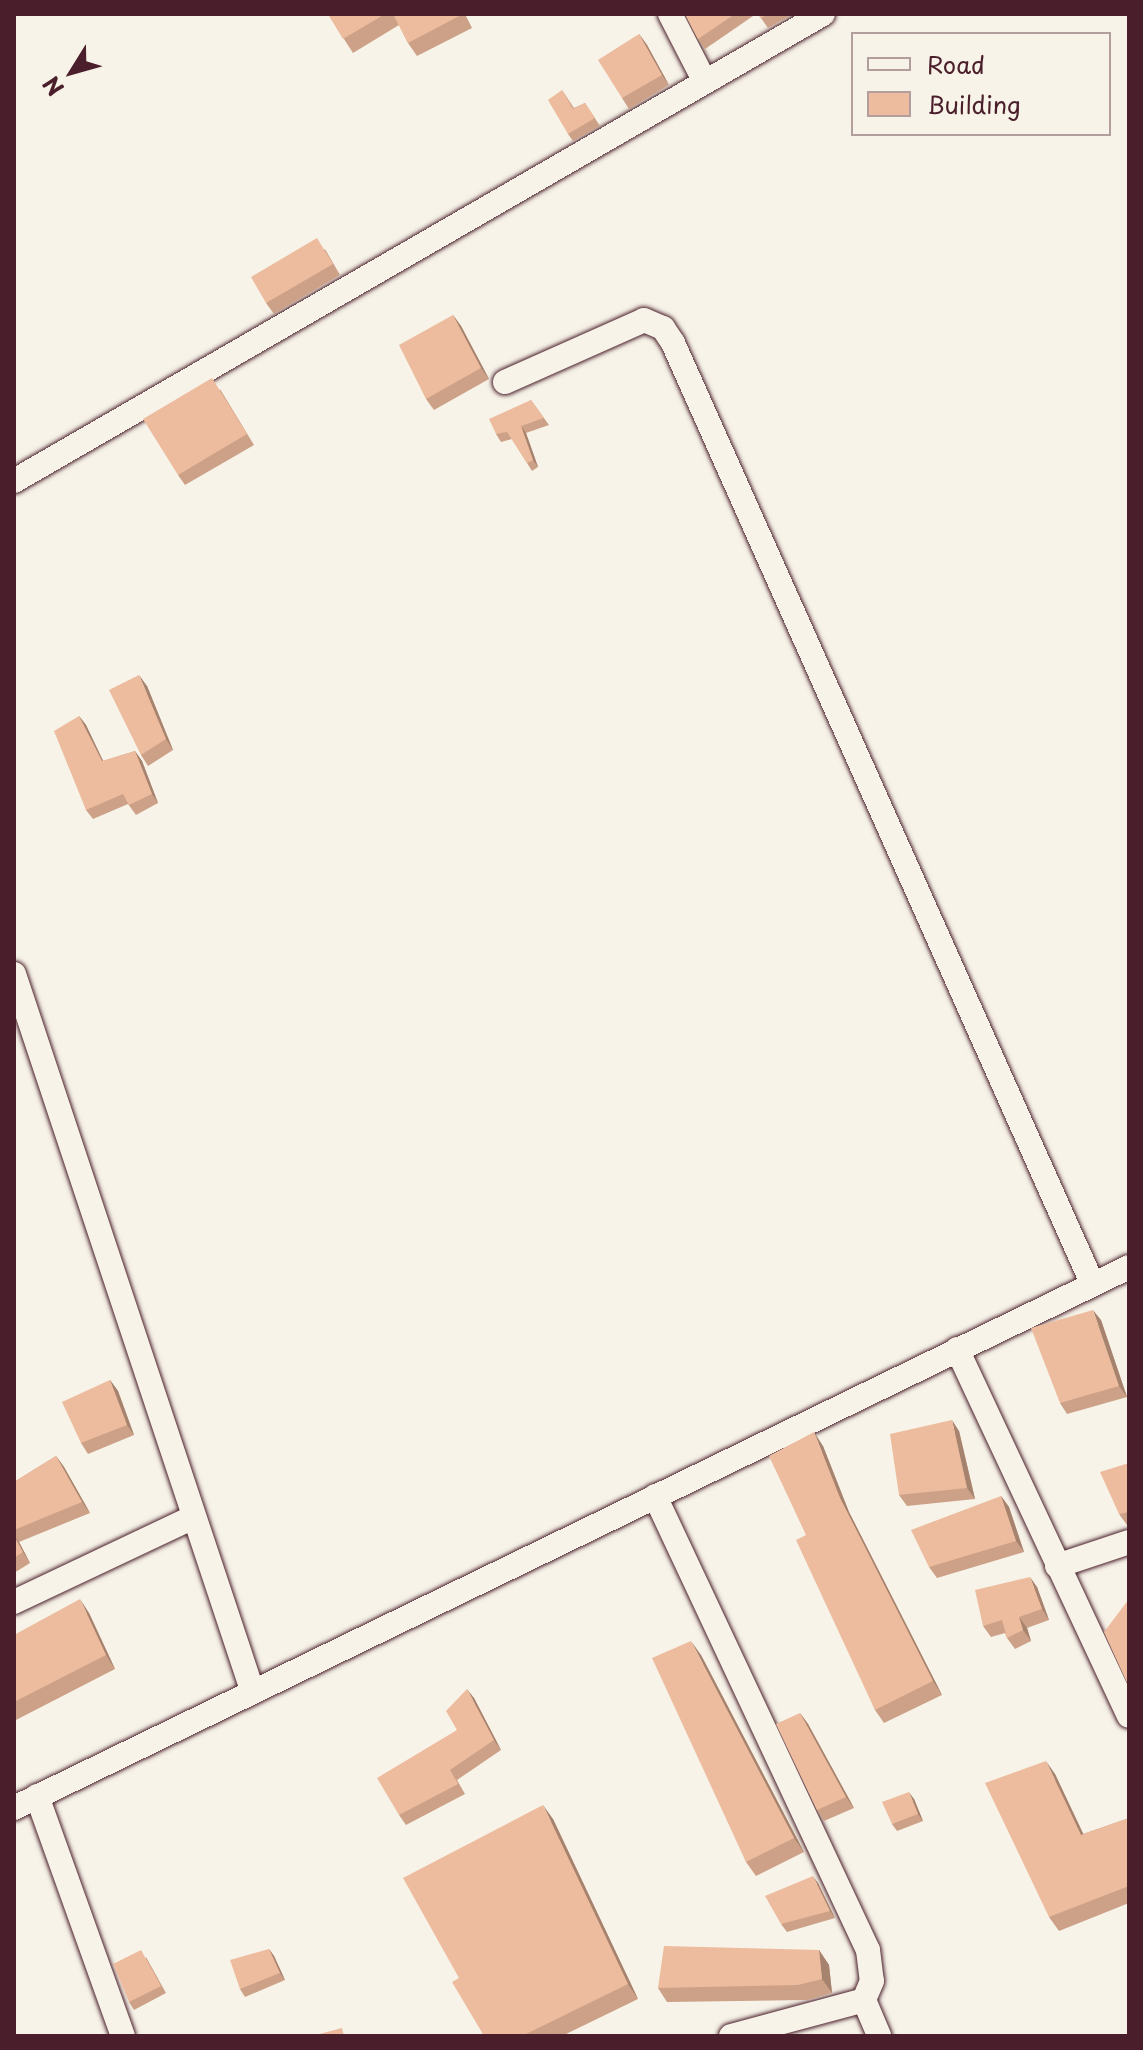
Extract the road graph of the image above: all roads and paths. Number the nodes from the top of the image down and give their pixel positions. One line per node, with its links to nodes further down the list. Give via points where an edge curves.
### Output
1 (670, 14): 3 (street)
2 (823, 14): 3 (street)
3 (705, 82): 5 (street)
4 (505, 382): 8 (street, via 644,320 663,328 673,343)
5 (14, 481)
6 (14, 974): 12 (street)
7 (1129, 1267): 8 (street)
8 (1097, 1283): 9 (street); 10 (street)
9 (1129, 1286)
10 (957, 1349): 11 (street); 14 (street)
11 (655, 1496): 16 (street); 20 (street, via 868,1950 872,1981)
12 (194, 1517): 15 (street); 16 (street)
13 (1129, 1542): 14 (street)
14 (1057, 1566): 17 (street)
15 (14, 1602)
16 (252, 1690): 18 (street)
17 (1129, 1716)
18 (37, 1796): 19 (street); 21 (street)
19 (14, 1808)
20 (864, 2000): 22 (street); 23 (street)
21 (123, 2036)
22 (731, 2036)
23 (879, 2036)

